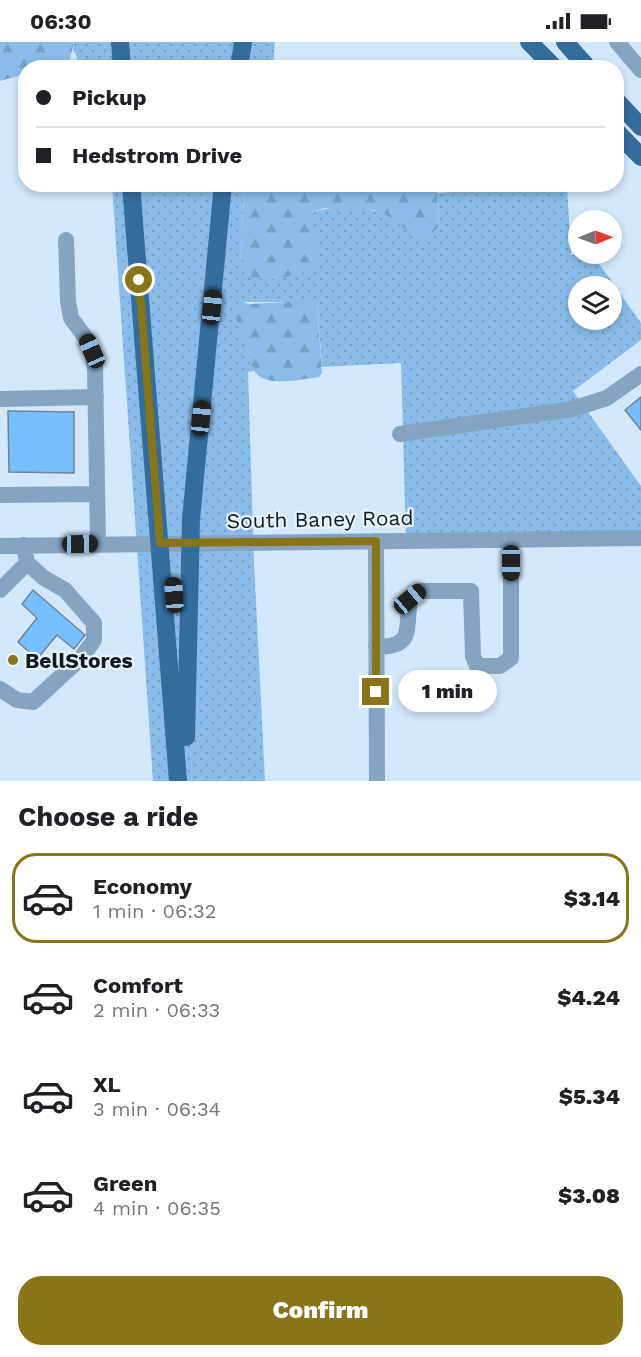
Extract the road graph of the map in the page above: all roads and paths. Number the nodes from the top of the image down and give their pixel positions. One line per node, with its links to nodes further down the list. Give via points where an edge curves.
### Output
1 (120, 42): 6 (main road)
2 (243, 42): 7 (main road)
3 (529, 42): 8 (main road)
4 (565, 42): 9 (main road)
5 (617, 42): 10 (street)
6 (121, 60)
7 (240, 60)
8 (547, 60)
9 (581, 60)
10 (641, 70)
11 (624, 108): 12 (main road)
12 (640, 123): 13 (street)
13 (624, 132)
14 (624, 138): 15 (main road)
15 (640, 152)
16 (132, 192): 29 (main road)
17 (223, 192): 30 (main road)
18 (66, 240): 20 (street, via 71,318 92,351)
19 (641, 374): 22 (street, via 607,399 572,409)
20 (96, 397): 21 (street); 23 (street)
21 (0, 399)
22 (400, 434)
23 (98, 494): 24 (street); 28 (street)
24 (0, 495)
25 (641, 537): 26 (street, South Baney Road)
26 (511, 539): 27 (street, South Baney Road); 35 (street, via 511,658 501,666 477,666 473,656 471,591 420,591 410,599 407,635 400,644)
27 (376, 541): 30 (street, South Baney Road); 35 (street)
28 (98, 543): 29 (street, South Baney Road); 31 (street, South Baney Road)
29 (160, 543): 30 (street, South Baney Road); 37 (main road, via 172,571); 38 (main road)
30 (190, 543): 37 (main road)
31 (24, 545): 32 (street, South Baney Road); 33 (street)
32 (0, 546)
33 (27, 563): 34 (street); 36 (street, via 65,590 94,623 94,640 81,658 33,702 17,700)
34 (0, 590)
35 (376, 647): 40 (street)
36 (0, 689)
37 (186, 722): 39 (main road)
38 (178, 781)
39 (185, 781)
40 (377, 781)

